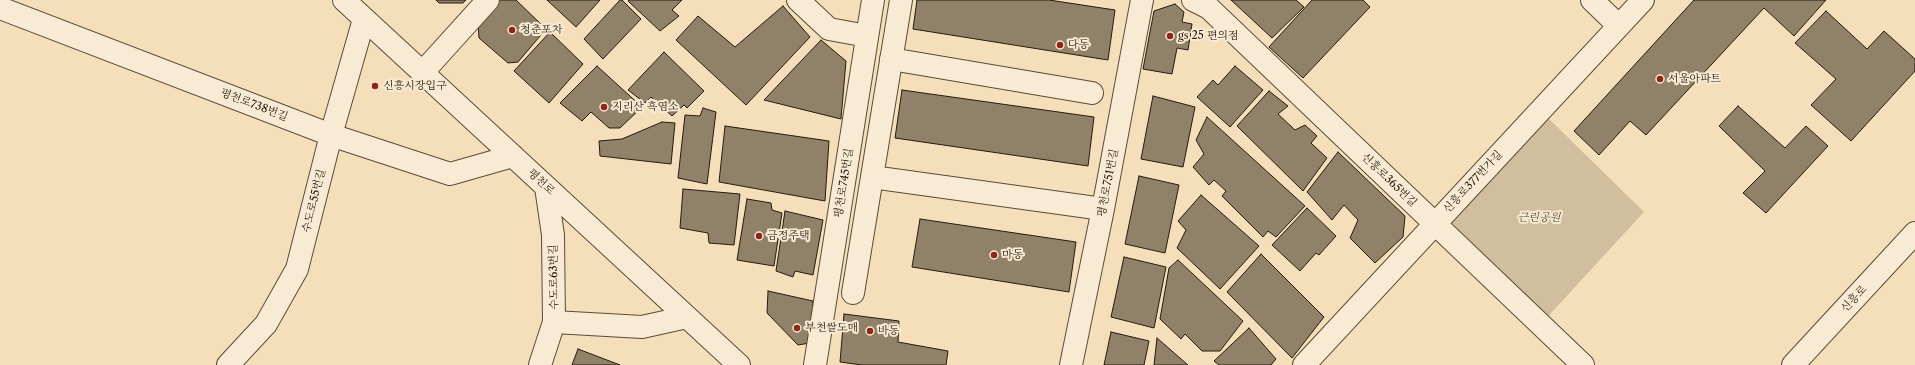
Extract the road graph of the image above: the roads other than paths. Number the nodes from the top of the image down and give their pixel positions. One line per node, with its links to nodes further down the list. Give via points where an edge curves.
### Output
1 (344, 0): 11 (street, 평천로)
2 (488, 0): 15 (street)
3 (798, 0): 13 (street, via 829,29)
4 (873, 0): 13 (street, 평천로745번길)
5 (901, 0): 14 (street)
6 (1142, 0): 21 (street, 평천로751번길)
7 (1193, 0): 22 (street, 신흥로365번길, via 1209,8)
8 (1592, 0): 12 (street)
9 (1643, 0): 12 (street, 신흥로377번가길)
10 (0, 8): 17 (street, 평천로738번길)
11 (364, 19): 15 (street, 평천로); 17 (street, 수도로55번길)
12 (1619, 26): 22 (street, 신흥로377번가길)
13 (868, 36): 30 (street, 평천로745번길)
14 (892, 59): 16 (street); 19 (street)
15 (422, 73): 18 (street, 평천로)
16 (1092, 93)
17 (331, 135): 18 (street, 평천로738번길, via 450,174); 27 (street, 수도로55번길, via 297,269 266,324)
18 (513, 156): 20 (street, 평천로)
19 (872, 177): 21 (street); 24 (street)
20 (546, 187): 25 (street, 평천로); 26 (street, 수도로63번길, via 553,235)
21 (1103, 209): 31 (street, 평천로751번길)
22 (1435, 224): 32 (street, 신흥로377번가길); 33 (street, 신흥로365번길)
23 (1915, 233): 34 (street, 신흥로)
24 (853, 293)
25 (687, 317): 26 (street, via 642,327); 29 (street, 평천로)
26 (554, 322): 28 (street, 수도로63번길)
27 (228, 365)
28 (540, 365)
29 (739, 365)
30 (815, 365)
31 (1071, 365)
32 (1304, 365)
33 (1583, 365)
34 (1793, 365)

